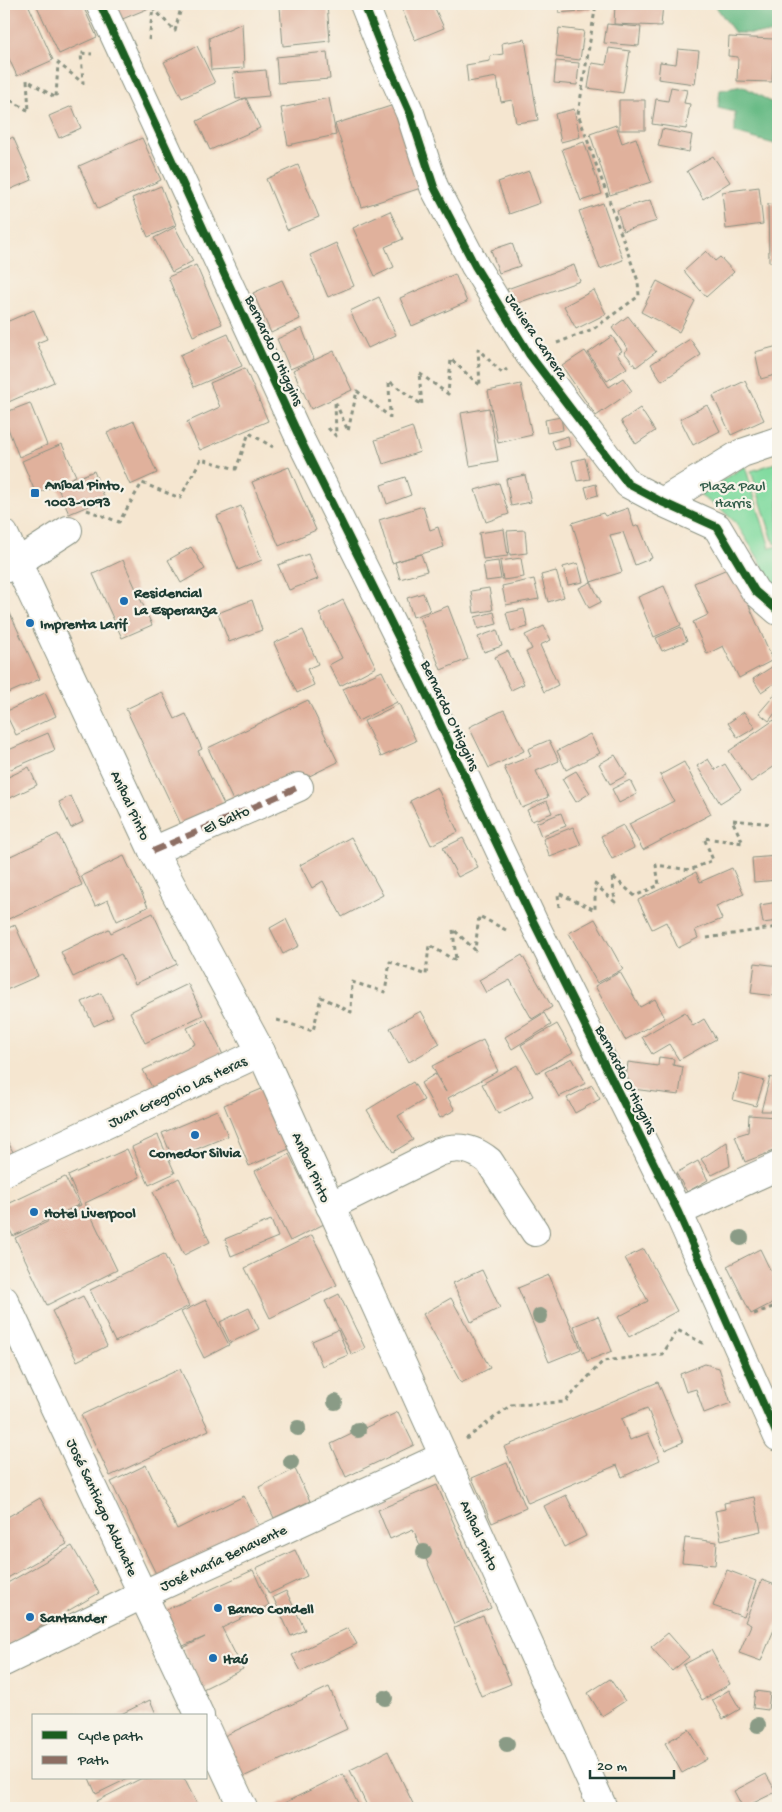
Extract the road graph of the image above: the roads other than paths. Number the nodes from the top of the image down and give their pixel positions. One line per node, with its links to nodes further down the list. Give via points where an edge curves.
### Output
1 (100, 4): 15 (street, Bernardo O'Higgins, via 302,444 420,681 533,922)
2 (364, 4): 4 (street, Javiera Carrera, via 410,113 434,187 475,266 529,354 628,484)
3 (778, 441): 4 (street, via 742,453)
4 (662, 502): 8 (street, Javiera Carrera, via 717,527 755,592)
5 (68, 530): 7 (street)
6 (4, 534): 7 (street, Aníbal Pinto)
7 (11, 565): 10 (street, Aníbal Pinto)
8 (778, 611)
9 (299, 787): 10 (street, El Salto)
10 (153, 851): 11 (street, Aníbal Pinto)
11 (261, 1052): 13 (street, Juan Gregorio Las Heras); 14 (street, Aníbal Pinto)
12 (778, 1166): 15 (street)
13 (4, 1172)
14 (330, 1206): 16 (street, via 439,1152 467,1148 489,1160); 19 (street, Aníbal Pinto)
15 (678, 1212): 18 (street, Bernardo O'Higgins)
16 (535, 1232)
17 (4, 1300): 20 (street, José Santiago Aldunate)
18 (778, 1436)
19 (444, 1456): 20 (street, José María Benavente); 25 (street, Aníbal Pinto)
20 (144, 1594): 21 (street, José María Benavente); 22 (street, José Santiago Aldunate)
21 (4, 1662)
22 (199, 1714)
23 (208, 1733): 24 (street)
24 (243, 1808)
25 (603, 1808)

